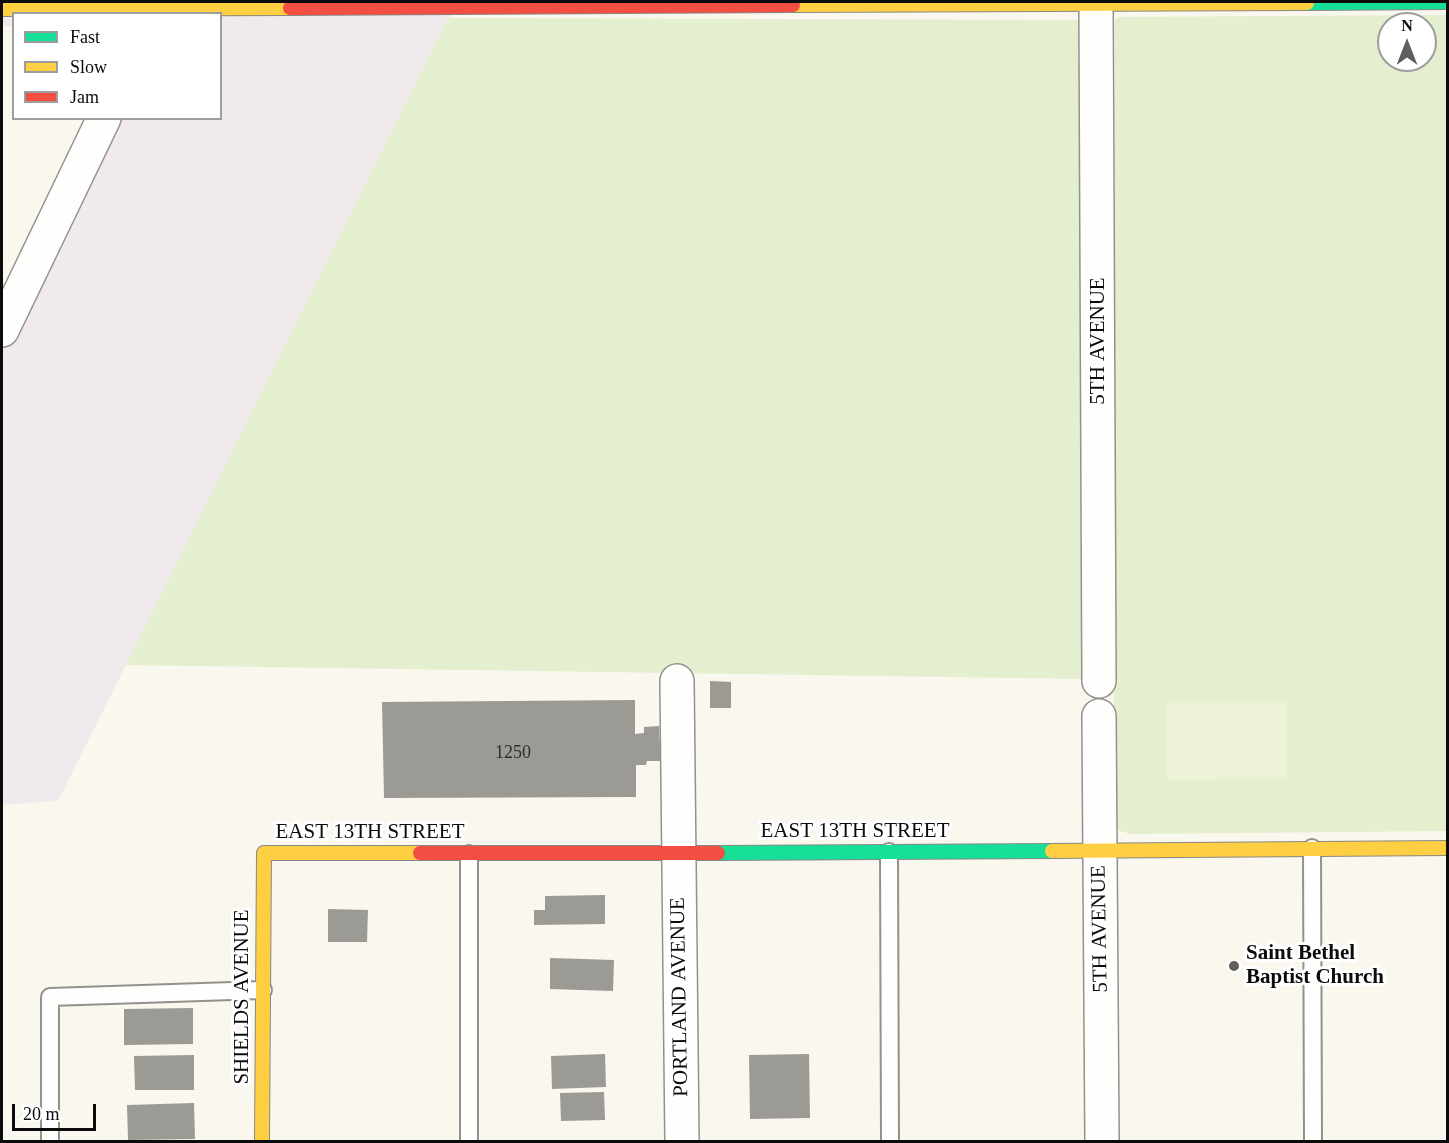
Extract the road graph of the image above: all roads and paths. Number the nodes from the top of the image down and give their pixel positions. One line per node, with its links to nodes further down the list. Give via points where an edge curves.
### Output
1 (1096, 2): 2 (street); 4 (street); 10 (street, 5TH AVENUE)
2 (1305, 2): 3 (street)
3 (1448, 2)
4 (678, 3): 6 (street)
5 (2, 9): 6 (street)
6 (156, 11)
7 (103, 120): 8 (street)
8 (2, 330)
9 (677, 681): 17 (street, PORTLAND AVENUE)
10 (1099, 681)
11 (1099, 716): 14 (street, 5TH AVENUE)
12 (1312, 848): 13 (street, EAST 13TH STREET); 14 (street, EAST 13TH STREET); 26 (lane)
13 (1448, 848)
14 (1099, 850): 15 (street, EAST 13TH STREET); 25 (street, 5TH AVENUE)
15 (889, 852): 17 (street, EAST 13TH STREET); 24 (lane)
16 (264, 853): 18 (street, EAST 13TH STREET); 19 (street, SHIELDS AVENUE)
17 (678, 853): 18 (street, EAST 13TH STREET); 23 (street, PORTLAND AVENUE)
18 (469, 854): 22 (lane)
19 (263, 990): 20 (lane, via 50,997); 21 (street, SHIELDS AVENUE)
20 (50, 1142)
21 (262, 1142)
22 (469, 1142)
23 (682, 1142)
24 (891, 1142)
25 (1102, 1142)
26 (1313, 1142)

